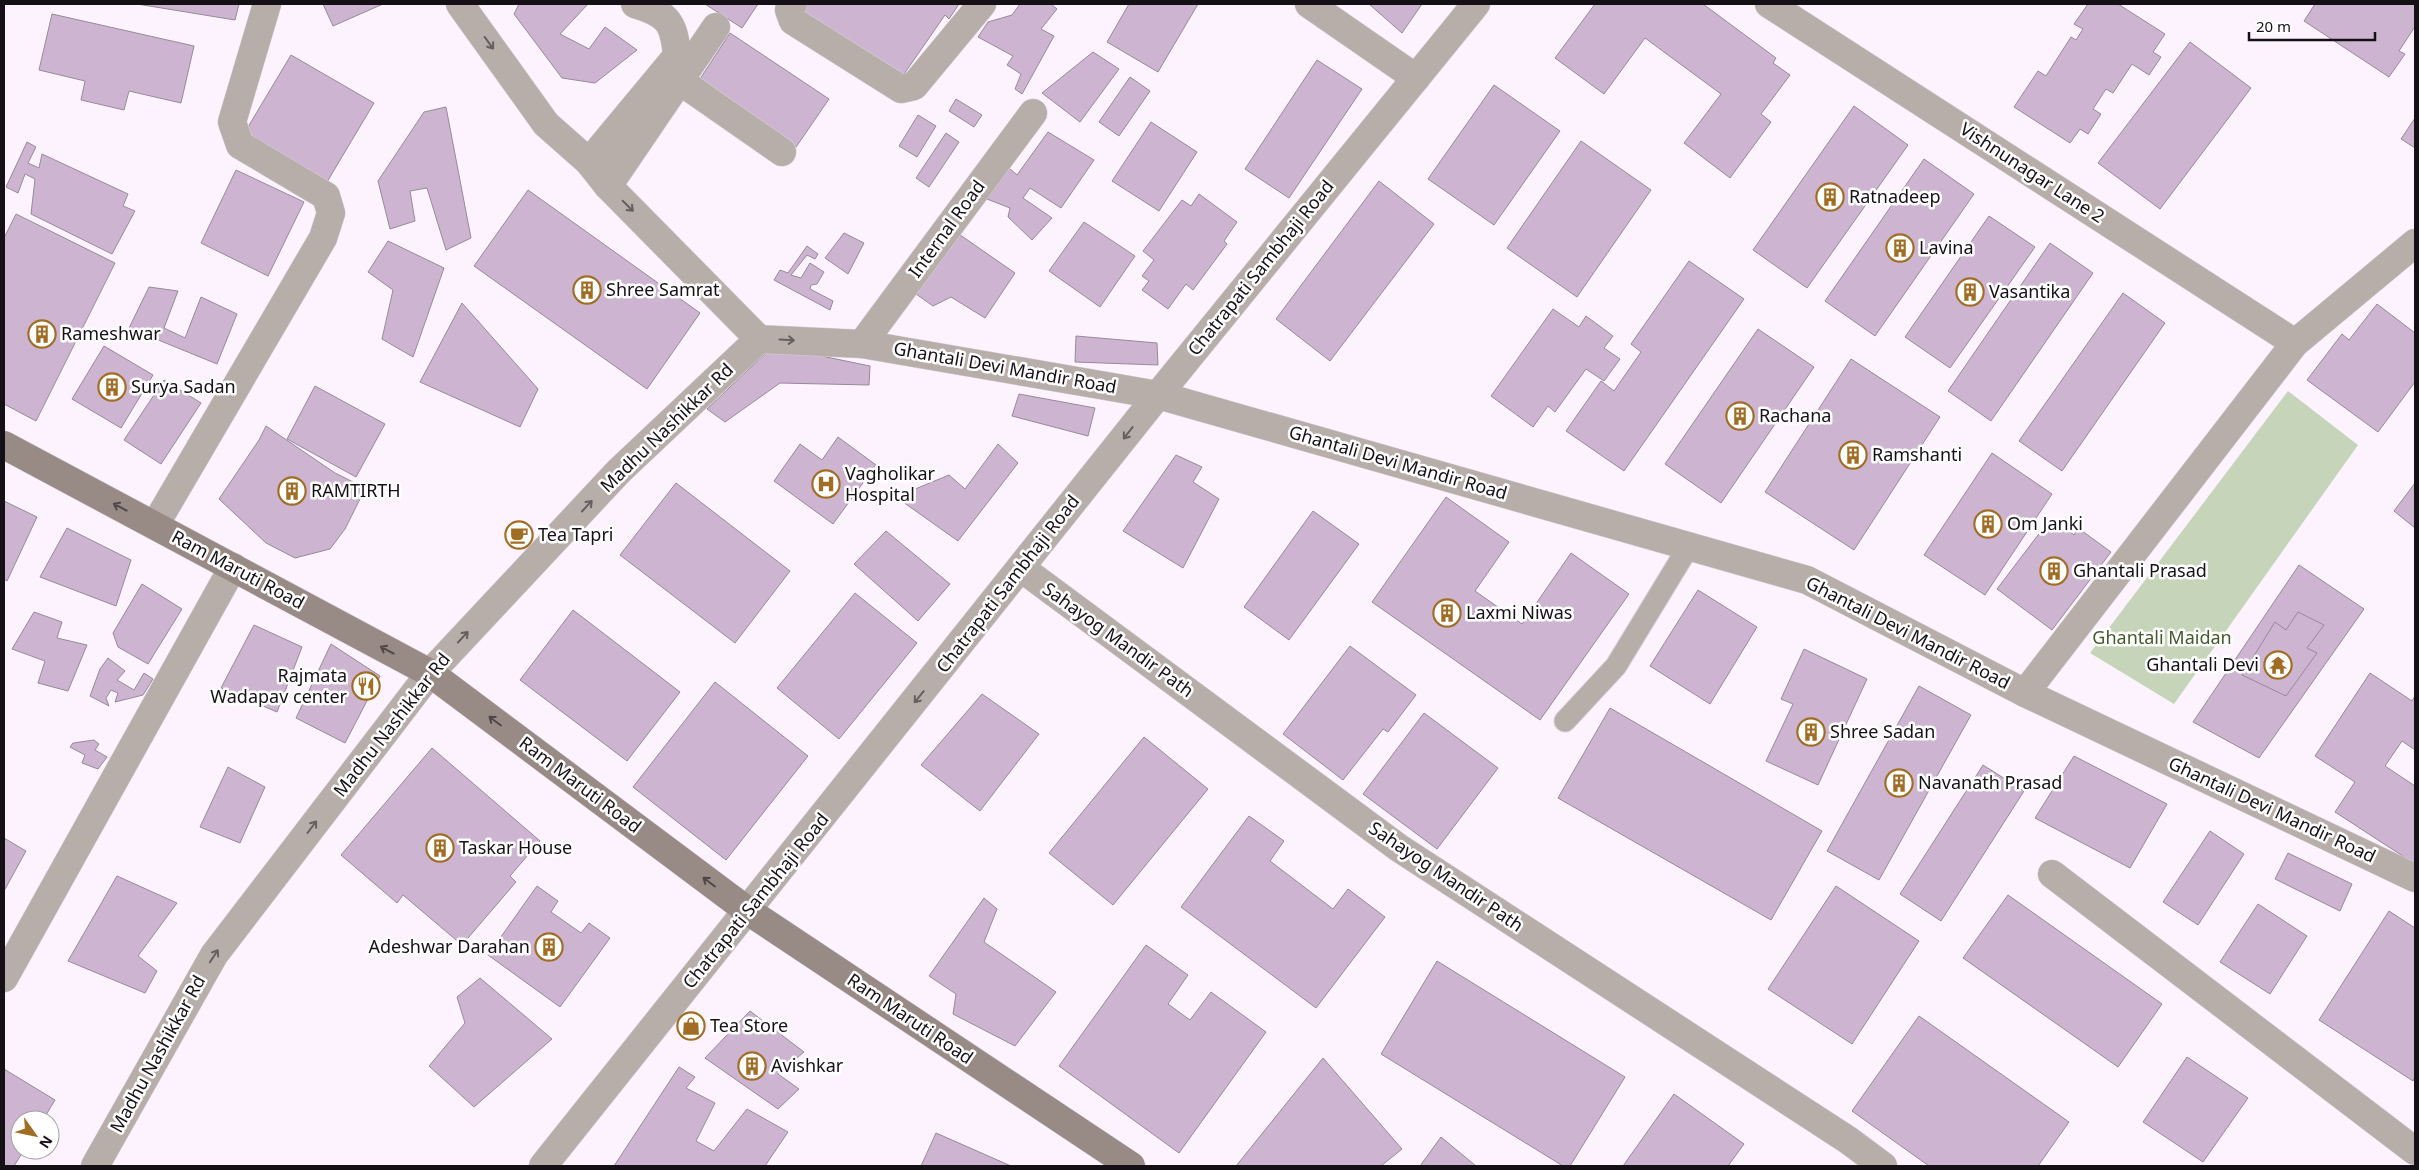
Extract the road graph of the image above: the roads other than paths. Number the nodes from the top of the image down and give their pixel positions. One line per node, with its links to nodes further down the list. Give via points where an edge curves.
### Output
1 (267, 4): 22 (street, via 232,122 240,145 326,196 332,213 323,238)
2 (460, 4): 14 (street, one-way to 14, via 546,124)
3 (636, 4): 14 (street, via 667,19 675,34 677,56)
4 (793, 4): 5 (street, via 789,10 792,21 901,89 914,86)
5 (982, 4)
6 (1309, 4): 10 (street)
7 (1476, 4): 10 (street, Chatrapati Sambhaji Road)
8 (1769, 4): 18 (street, Vishnunagar Lane 2)
9 (716, 28): 11 (street)
10 (1416, 78): 20 (street, Chatrapati Sambhaji Road)
11 (680, 81): 13 (street); 15 (street)
12 (1033, 113): 19 (street, Internal Road)
13 (782, 152)
14 (589, 162): 15 (street)
15 (608, 186): 17 (street, one-way to 17)
16 (2415, 243): 18 (street)
17 (759, 339): 19 (street, Ghantali Devi Mandir Road, one-way to 19); 26 (street, Madhu Nashikkar Rd, one-way to 17, via 620,471)
18 (2295, 343): 27 (street)
19 (862, 344): 20 (street, Ghantali Devi Mandir Road)
20 (1158, 394): 23 (street, Ghantali Devi Mandir Road); 25 (street, Chatrapati Sambhaji Road, one-way to 25)
21 (4, 445): 22 (street, Ram Maruti Road, one-way to 21)
22 (155, 525): 24 (street, Ram Maruti Road)
23 (1690, 546): 27 (street, Ghantali Devi Mandir Road, via 1807,580); 28 (lane, via 1616,666)
24 (232, 567): 26 (street, Ram Maruti Road, one-way to 24); 32 (street)
25 (1021, 568): 31 (street, Chatrapati Sambhaji Road, one-way to 31); 37 (street, Sahayog Mandir Path, via 1399,848 1848,1140)
26 (430, 672): 31 (street, Ram Maruti Road, one-way to 26); 34 (street, Madhu Nashikkar Rd, one-way to 26, via 214,955)
27 (2025, 693): 30 (street, Ghantali Devi Mandir Road)
28 (1565, 721)
29 (2052, 874): 33 (street)
30 (2415, 878)
31 (748, 911): 35 (street, Chatrapati Sambhaji Road); 36 (street, Ram Maruti Road)
32 (4, 978)
33 (2415, 1151)
34 (95, 1166)
35 (543, 1166)
36 (1131, 1166)
37 (1883, 1166)

